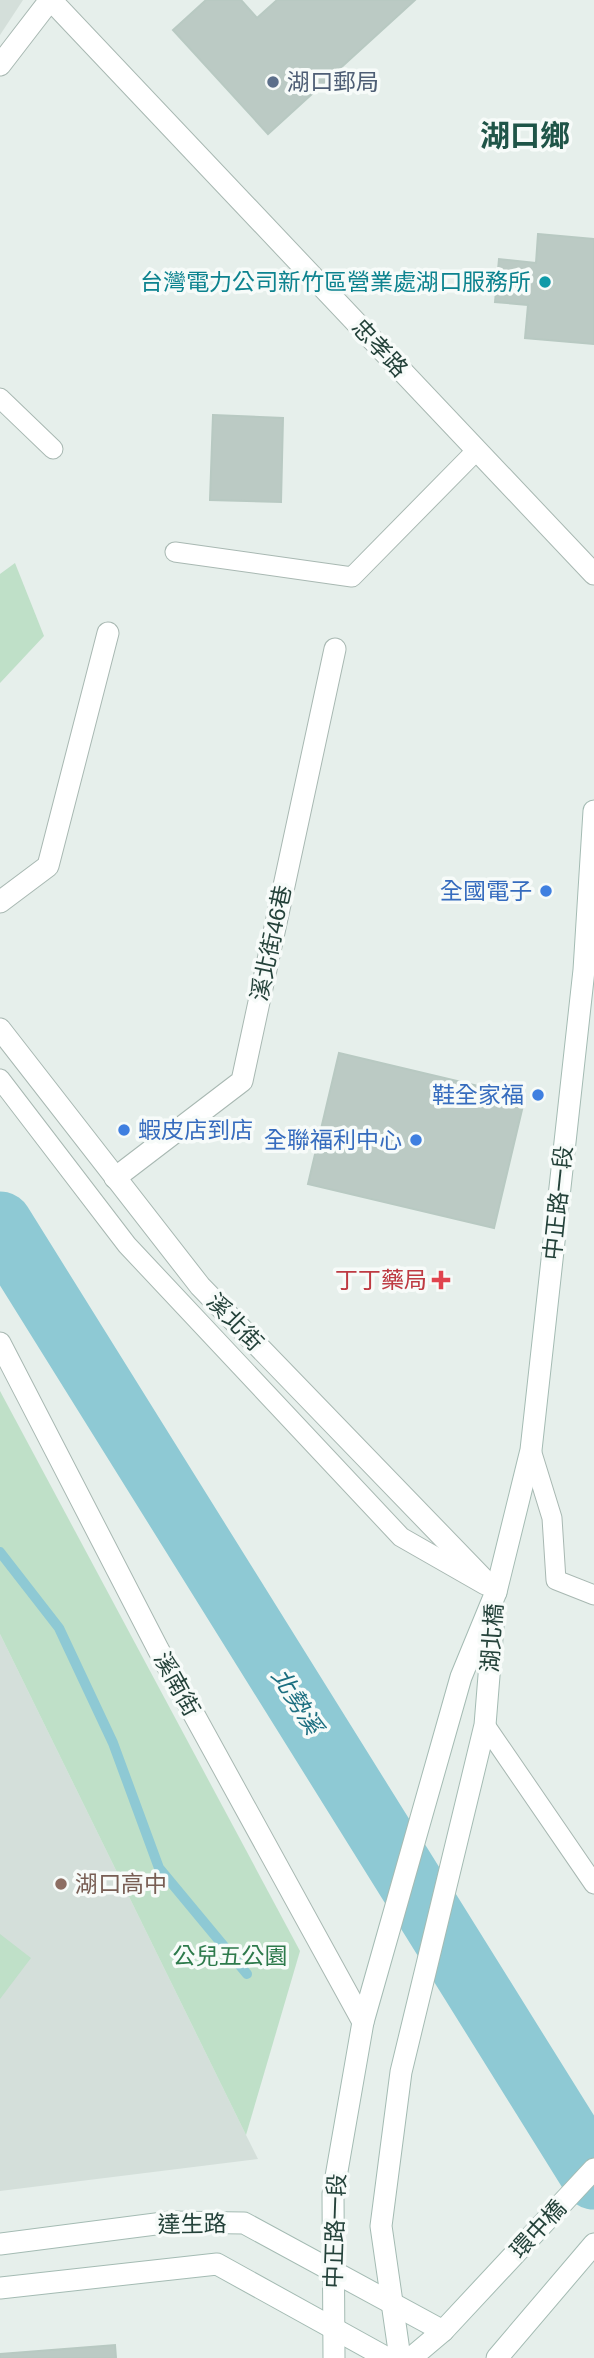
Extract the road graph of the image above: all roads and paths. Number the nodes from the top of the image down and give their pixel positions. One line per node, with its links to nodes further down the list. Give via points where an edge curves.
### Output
1 (51, 0): 2 (street); 5 (street, 忠孝路)
2 (0, 65)
3 (0, 398): 4 (lane)
4 (54, 449)
5 (477, 450): 6 (lane, via 352,577); 7 (street, 忠孝路)
6 (175, 552)
7 (594, 574)
8 (108, 633): 11 (street, via 48,866)
9 (335, 649): 14 (street, 溪北街46巷, via 242,1081)
10 (594, 811): 16 (street, 中正路一段, via 584,970)
11 (0, 902)
12 (0, 1029): 14 (street, 溪北街)
13 (0, 1079): 17 (lane, via 127,1245 401,1536)
14 (115, 1178): 17 (street, 溪北街, via 200,1286)
15 (0, 1343): 21 (street, 溪南街, via 158,1649)
16 (531, 1450): 17 (street, 中正路一段); 18 (lane, via 552,1518 556,1580)
17 (496, 1592): 19 (street, 湖北橋); 21 (street, 湖北橋, via 461,1677)
18 (594, 1595)
19 (485, 1725): 20 (lane); 22 (street, 湖北橋)
20 (594, 1884)
21 (363, 2022): 26 (street, 中正路一段, via 333,2194)
22 (401, 2073): 28 (street, 中正路一段, via 381,2226)
23 (594, 2169): 30 (street, 環中橋)
24 (0, 2244): 26 (street, 達生路, via 170,2222 244,2223)
25 (594, 2244): 35 (street)
26 (333, 2272): 28 (street, 達生路); 29 (street, 中正路一段)
27 (0, 2288): 29 (street, 達生路, via 217,2264)
28 (393, 2305): 30 (street, 達生路); 33 (street, 中正路一段)
29 (332, 2326): 31 (street, 中正路一段); 32 (street, 達生路)
30 (443, 2331): 34 (street)
31 (334, 2358)
32 (387, 2358)
33 (400, 2358)
34 (411, 2358)
35 (497, 2358)

